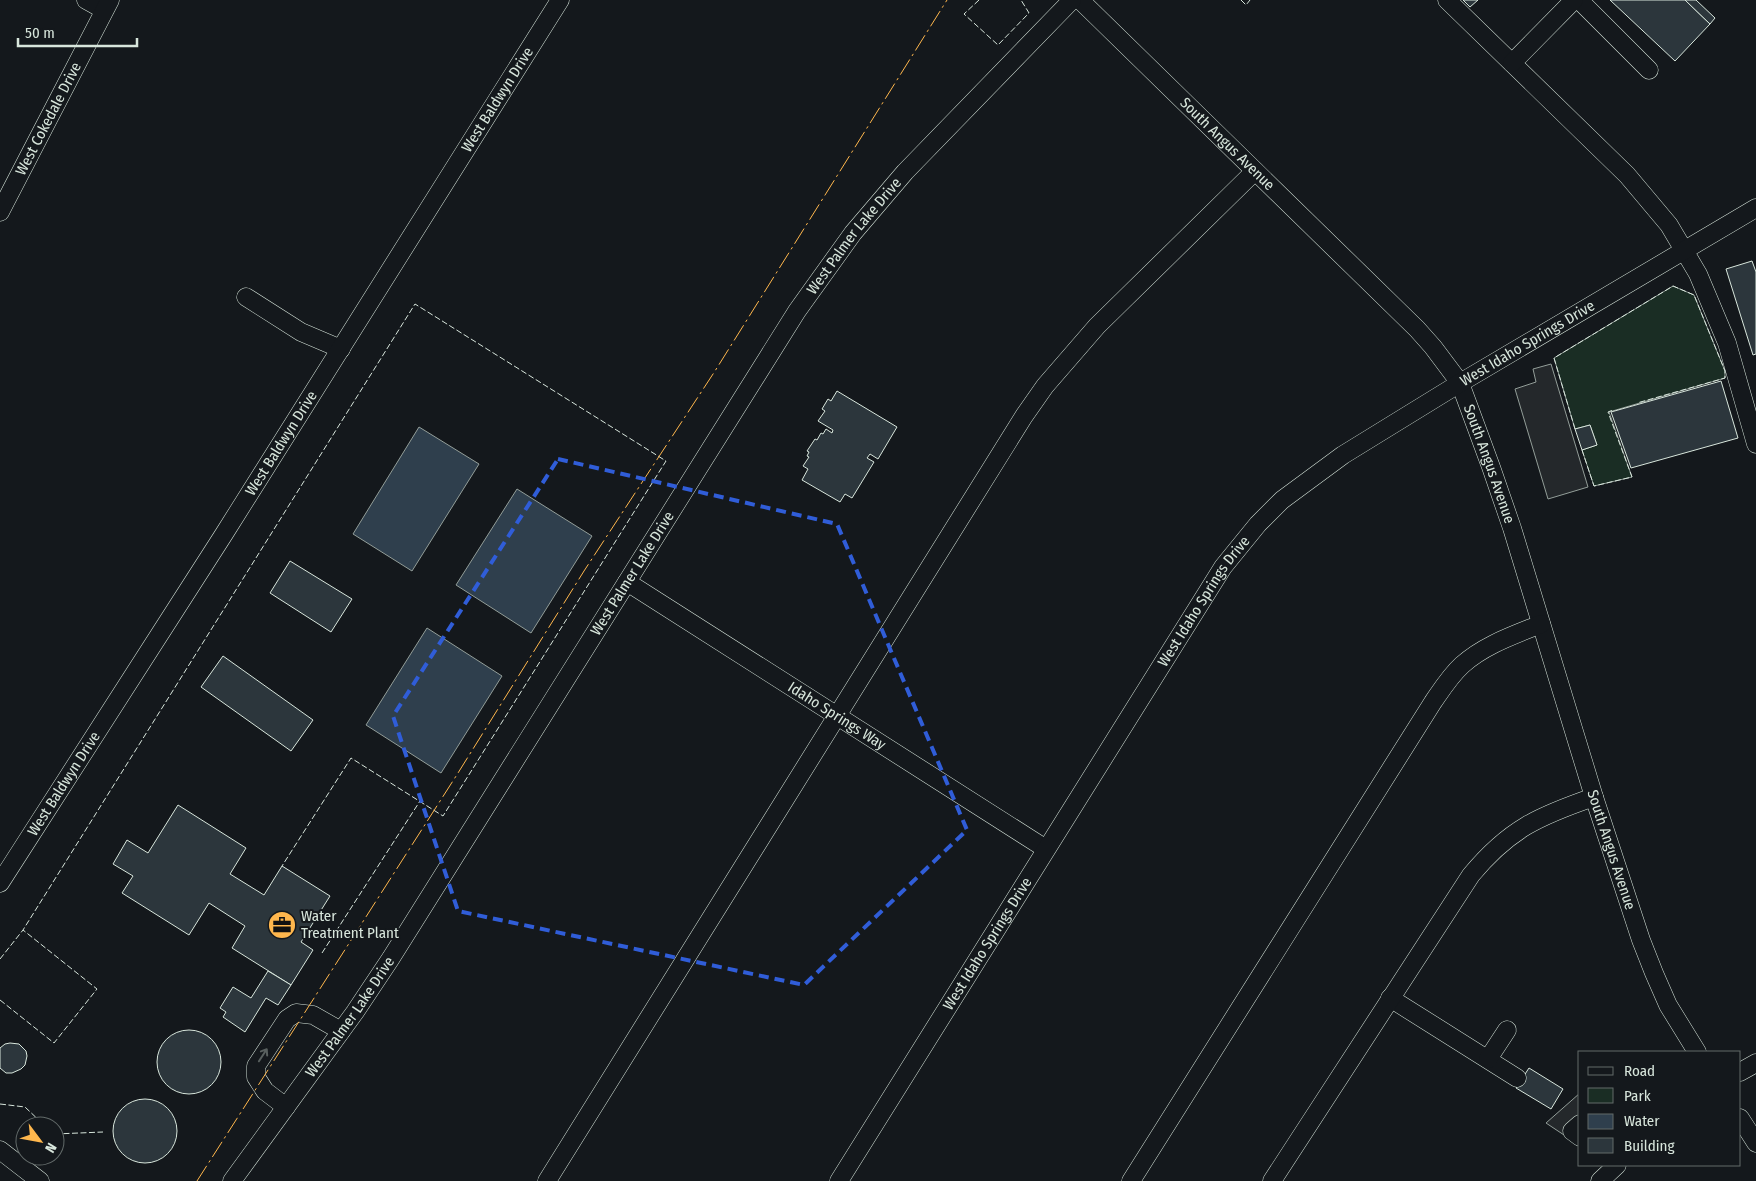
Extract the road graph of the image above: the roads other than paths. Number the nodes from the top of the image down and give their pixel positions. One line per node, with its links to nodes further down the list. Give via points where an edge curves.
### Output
1 (86, 0): 8 (street)
2 (560, 0): 16 (street, West Baldwyn Drive)
3 (1072, 0): 19 (street, West Palmer Lake Drive, via 905,172 853,233 797,311)
4 (1080, 0): 11 (street, South Angus Avenue)
5 (1447, 0): 9 (street)
6 (1574, 0): 9 (street)
7 (1580, 0): 10 (street)
8 (107, 5): 13 (street, West Cokedale Drive)
9 (1512, 63): 14 (street, via 1627,175)
10 (1649, 70)
11 (1256, 171): 17 (street, South Angus Avenue, via 1417,330); 21 (street, via 1097,326 1045,386)
12 (1756, 208): 14 (street, West Idaho Springs Drive)
13 (0, 212)
14 (1685, 250): 17 (street, West Idaho Springs Drive); 18 (street, via 1727,343)
15 (246, 297): 16 (street, via 301,332)
16 (341, 349): 24 (street, West Baldwyn Drive)
17 (1460, 383): 20 (street, South Angus Avenue, via 1492,467); 23 (street, West Idaho Springs Drive, via 1343,455 1282,500 1258,524 1223,567)
18 (1755, 438)
19 (627, 582): 21 (street, Idaho Springs Way); 27 (street, West Palmer Lake Drive, via 391,958)
20 (1540, 624): 22 (street, South Angus Avenue); 44 (street, via 1476,654 1449,679)
21 (837, 717): 23 (street, Idaho Springs Way); 42 (street)
22 (1594, 797): 25 (street, via 1533,820 1489,854 1471,875); 28 (street, South Angus Avenue, via 1654,973 1672,1012)
23 (1046, 849): 43 (street, West Idaho Springs Drive)
24 (0, 883)
25 (1390, 998): 29 (street); 45 (street)
26 (1507, 1030): 29 (street)
27 (341, 1031): 33 (street, West Palmer Lake Drive); 33 (street, one-way to 27, via 265,1091 256,1078 256,1066 287,1018 296,1013 313,1015)
28 (1696, 1051)
29 (1488, 1059): 32 (street)
30 (1756, 1063): 31 (street)
31 (1741, 1071)
32 (1517, 1078)
33 (286, 1107): 41 (street, West Palmer Lake Drive)
34 (1741, 1120): 37 (street)
35 (1578, 1126): 36 (street, via 1572,1131)
36 (1578, 1136)
37 (1756, 1143)
38 (0, 1150): 40 (street)
39 (1614, 1166): 46 (street)
40 (40, 1181)
41 (232, 1181)
42 (547, 1181)
43 (839, 1181)
44 (1131, 1181)
45 (1272, 1181)
46 (1600, 1181)

